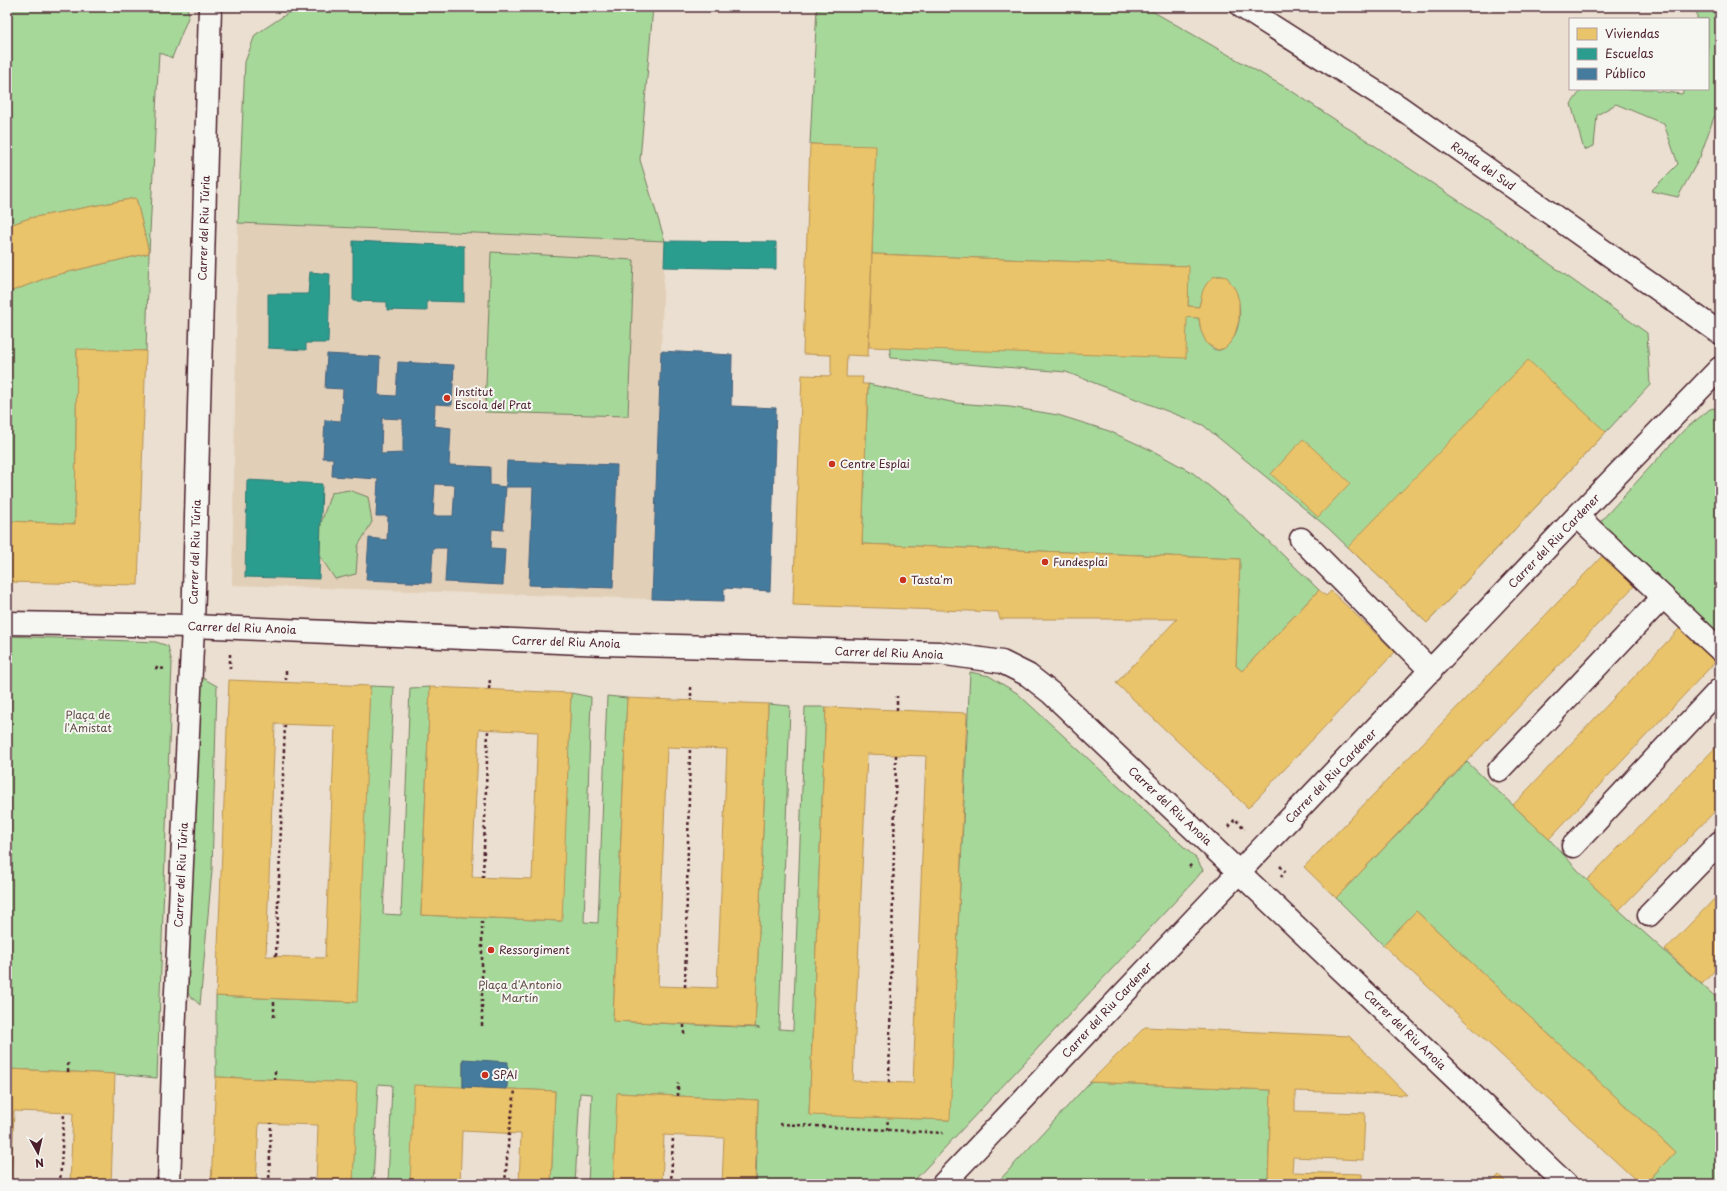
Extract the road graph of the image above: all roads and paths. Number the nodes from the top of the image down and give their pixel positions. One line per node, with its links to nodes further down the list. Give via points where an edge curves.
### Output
1 (1242, 7): 3 (street, Ronda del Sud, via 1398,106)
2 (214, 10): 9 (street, Carrer del Riu Túria)
3 (1720, 333)
4 (1720, 368): 5 (street, Carrer del Riu Cardener)
5 (1577, 516): 7 (street); 11 (street, Carrer del Riu Cardener)
6 (1301, 540): 11 (street)
7 (1663, 597): 10 (street); 25 (street)
8 (7, 622): 9 (street, Carrer del Riu Anoia)
9 (193, 626): 28 (street, Carrer del Riu Anoia, via 611,644 939,653 1002,662 1028,675 1051,693); 55 (street, Carrer del Riu Túria)
10 (1720, 650)
11 (1431, 670): 28 (street, Carrer del Riu Cardener)
12 (286, 671): 14 (path)
13 (490, 679): 16 (path)
14 (286, 682)
15 (691, 687): 19 (path)
16 (489, 689)
17 (1720, 689): 27 (street)
18 (897, 696): 20 (path)
19 (691, 700)
20 (897, 710)
21 (285, 724): 32 (path)
22 (488, 730): 29 (path)
23 (690, 747): 33 (path)
24 (896, 755): 43 (path)
25 (1499, 770)
26 (1720, 842): 30 (street)
27 (1573, 846)
28 (1240, 872): 59 (street, Carrer del Riu Cardener); 60 (street, Carrer del Riu Anoia)
29 (483, 878)
30 (1649, 915)
31 (482, 918): 37 (path)
32 (276, 956)
33 (685, 987)
34 (274, 999): 35 (path)
35 (274, 1016)
36 (684, 1024): 38 (path)
37 (482, 1026)
38 (684, 1034)
39 (68, 1060): 41 (path)
40 (275, 1069): 42 (path)
41 (68, 1072)
42 (275, 1080)
43 (889, 1082)
44 (678, 1083): 46 (path)
45 (515, 1090): 57 (path)
46 (678, 1096)
47 (64, 1113): 54 (path)
48 (888, 1118): 51 (path)
49 (271, 1123): 56 (path)
50 (780, 1124): 51 (path)
51 (887, 1130): 52 (path)
52 (943, 1133)
53 (673, 1136): 58 (path)
54 (60, 1184)
55 (169, 1184)
56 (269, 1184)
57 (505, 1184)
58 (671, 1184)
59 (943, 1184)
60 (1566, 1184)

